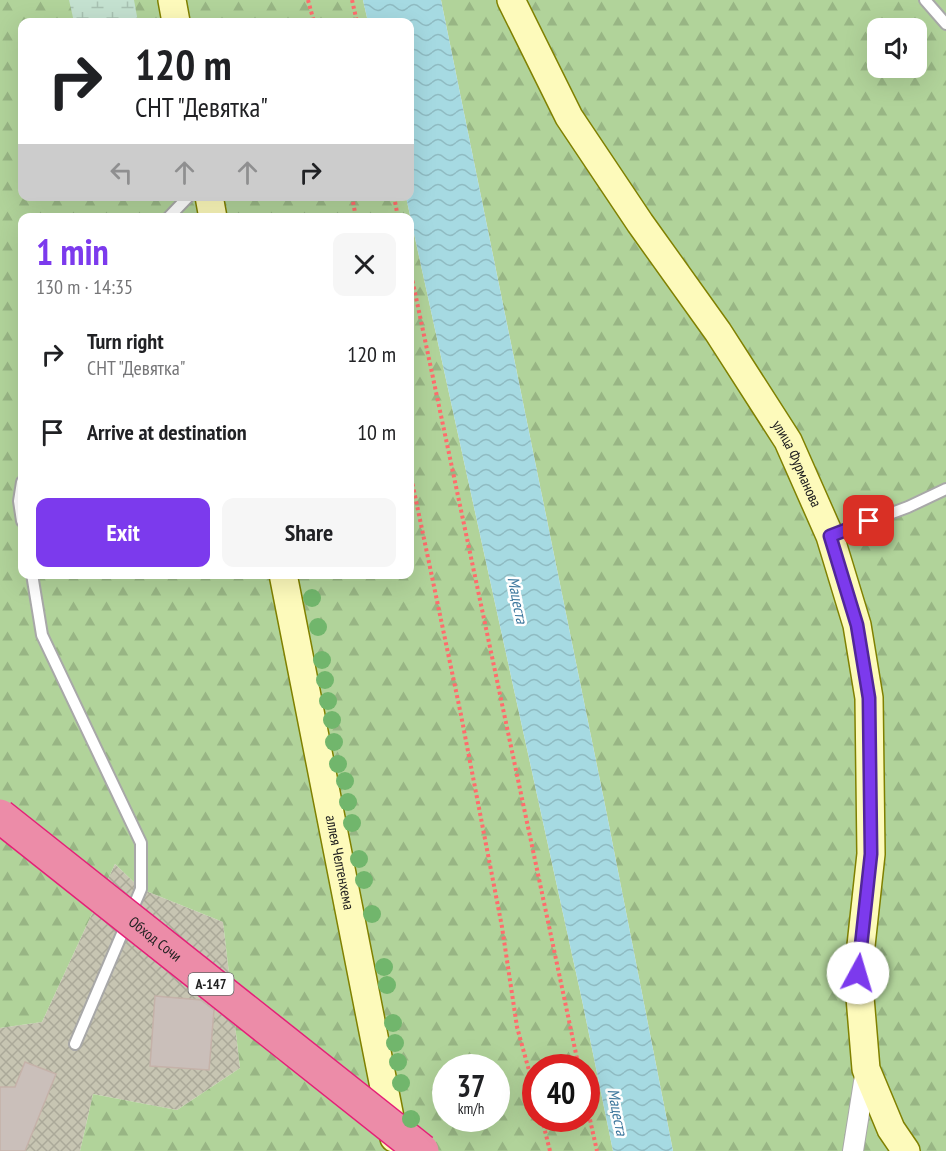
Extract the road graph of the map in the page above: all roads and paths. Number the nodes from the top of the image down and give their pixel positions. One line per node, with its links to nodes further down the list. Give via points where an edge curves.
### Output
1 (172, 0): 6 (street)
2 (308, 0): 7 (path)
3 (352, 0): 8 (path)
4 (510, 0): 15 (street, улица Фурманова, via 568,117 718,332 788,441)
5 (925, 0): 9 (lane)
6 (175, 18)
7 (313, 18)
8 (356, 18)
9 (946, 24)
10 (184, 201): 11 (lane)
11 (173, 213)
12 (414, 288): 21 (path)
13 (946, 489): 15 (lane)
14 (414, 491): 20 (path)
15 (830, 536): 22 (street, улица Фурманова, via 857,625 869,698 871,854 858,973)
16 (33, 579): 19 (lane, via 42,635 141,843 141,889)
17 (284, 579): 25 (street, аллея Челтенхема)
18 (0, 816): 26 (highway, Обход Сочи / А-147, bridge)
19 (75, 1044)
20 (525, 1054)
21 (576, 1054)
22 (866, 1069): 29 (street); 30 (street, улица Фурманова, via 891,1129)
23 (545, 1132): 27 (path)
24 (593, 1132): 28 (path)
25 (397, 1151)
26 (422, 1151)
27 (550, 1151)
28 (597, 1151)
29 (853, 1151)
30 (906, 1151)

